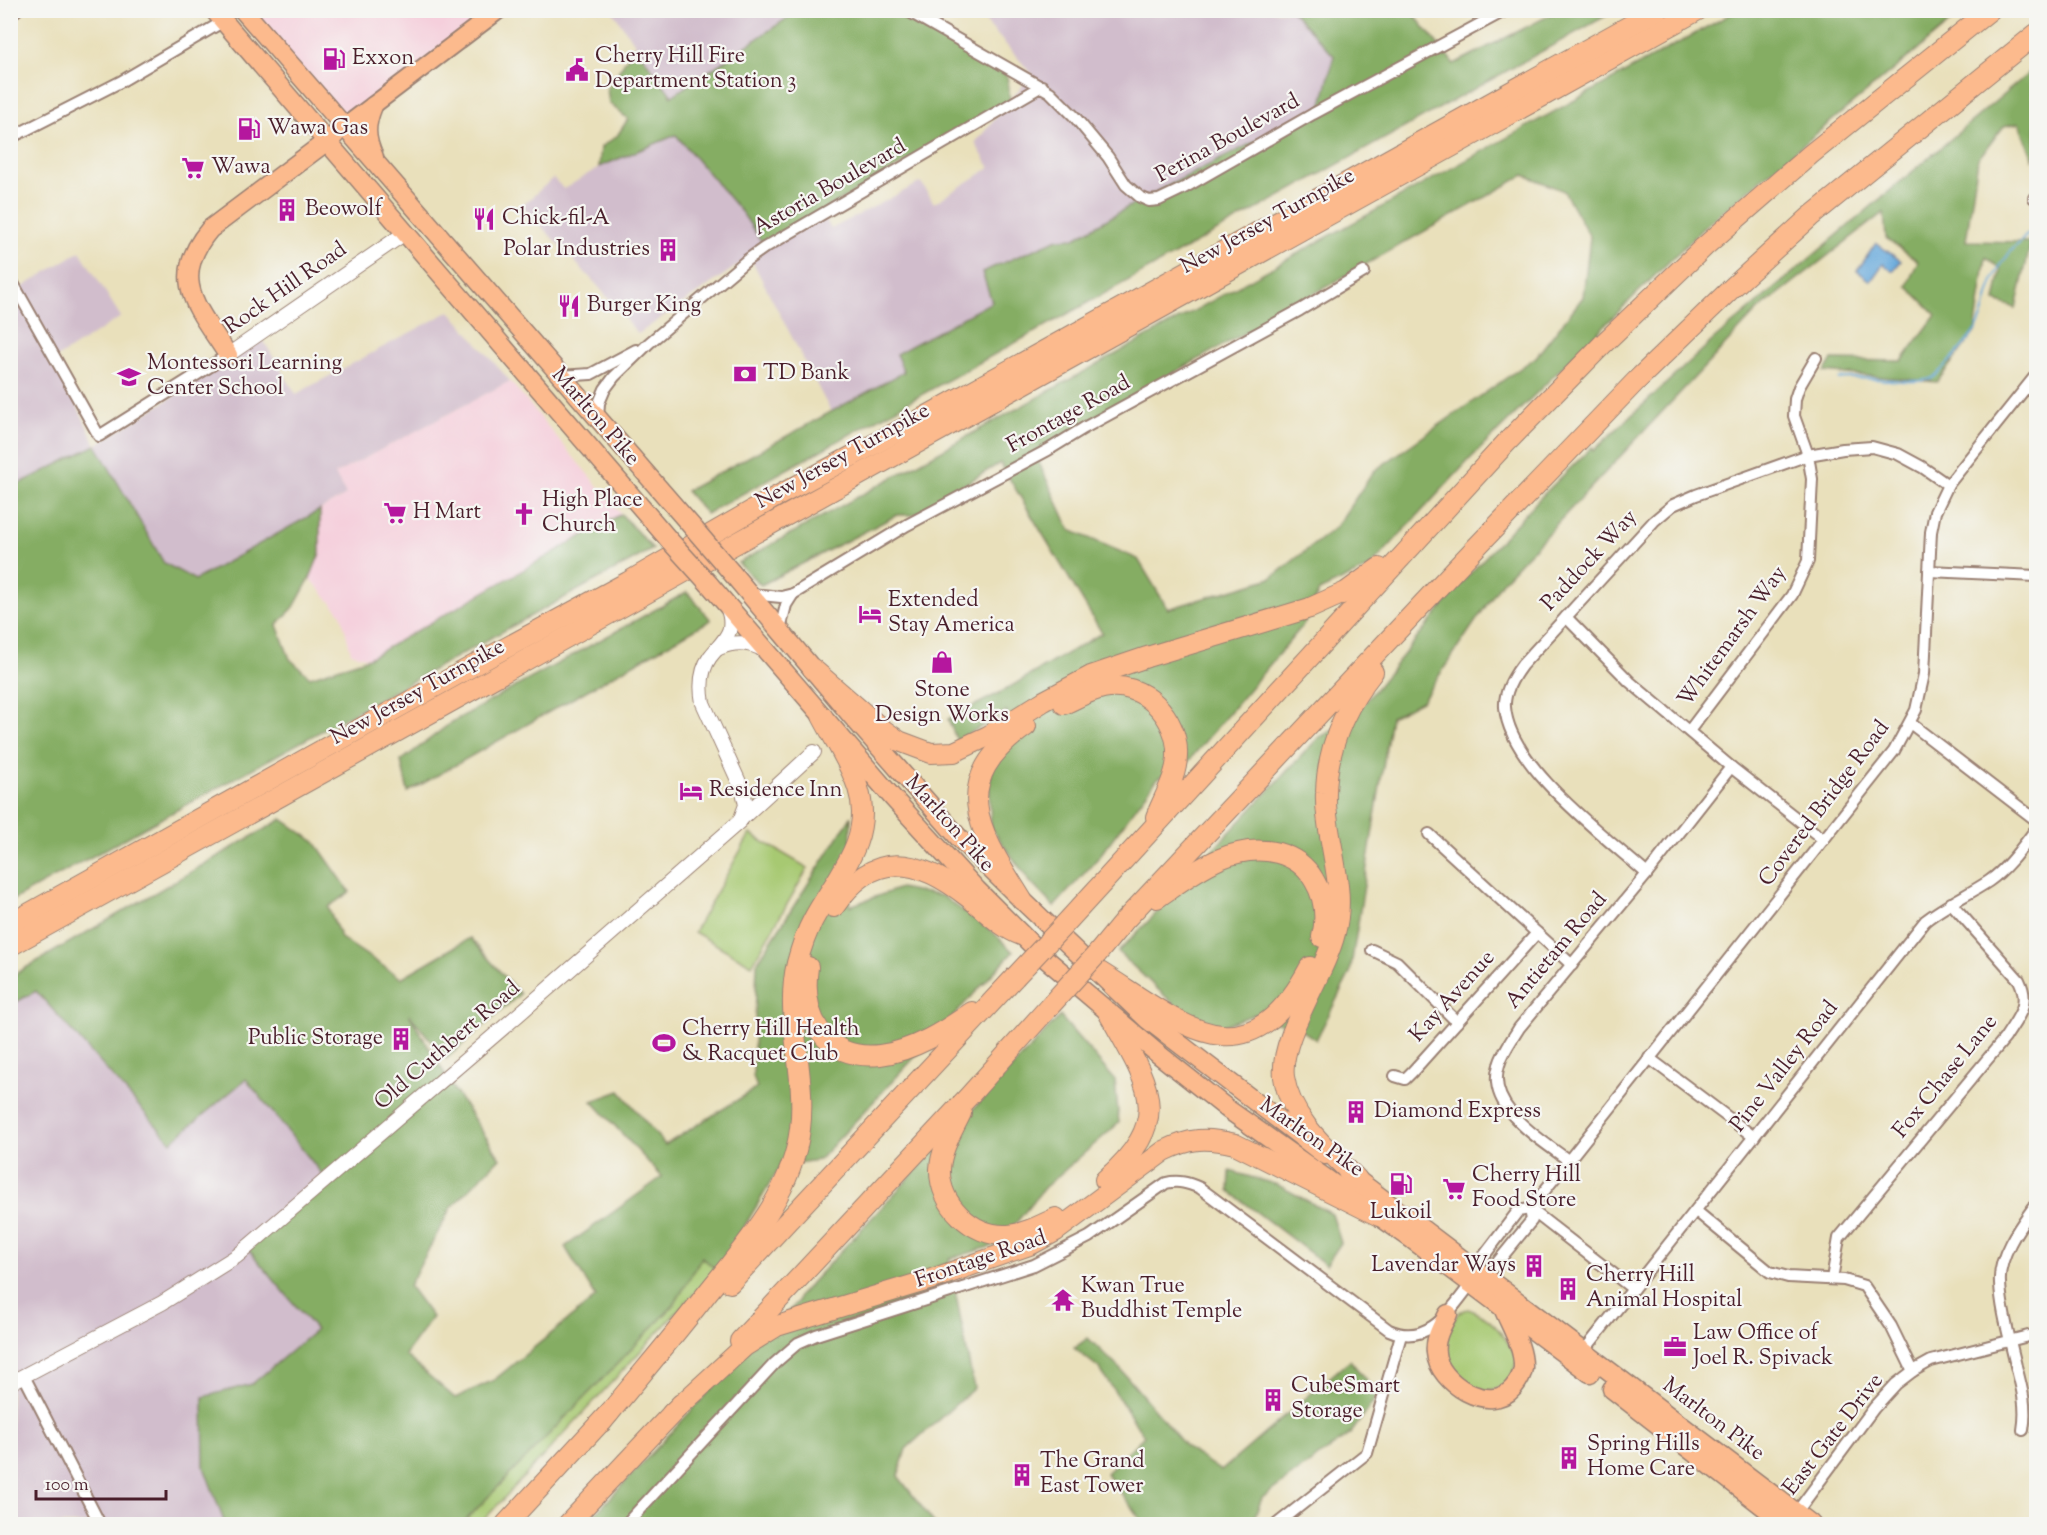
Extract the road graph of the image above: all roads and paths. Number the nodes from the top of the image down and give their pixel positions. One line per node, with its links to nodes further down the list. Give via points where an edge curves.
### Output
1 (17, 10): 9 (street)
2 (243, 10): 14 (highway, Marlton Pike)
3 (499, 10): 13 (main road)
4 (906, 10): 12 (street, Perina Boulevard)
5 (1506, 10): 12 (street, Perina Boulevard, via 1159,200 1140,197 1126,185 1074,116)
6 (1658, 10): 56 (highway, New Jersey Turnpike)
7 (1698, 10): 59 (highway, New Jersey Turnpike)
8 (1990, 10): 29 (highway, via 1810,154 1704,247 1588,359)
9 (10, 14)
10 (219, 16): 15 (street, via 120,82); 16 (highway, Marlton Pike)
11 (2037, 34): 30 (highway, via 1777,246 1637,380)
12 (1042, 86): 21 (street, Astoria Boulevard, via 764,248)
13 (373, 105): 14 (main road); 17 (highway, via 366,132)
14 (344, 128): 16 (highway); 17 (highway, Marlton Pike)
15 (10, 138)
16 (327, 141): 18 (highway, Marlton Pike); 22 (highway, via 210,229 199,243 189,272 189,285 193,300)
17 (380, 170): 25 (highway, Marlton Pike)
18 (405, 233): 22 (street, Rock Hill Road); 35 (highway, Marlton Pike, bridge)
19 (1364, 272): 34 (street, Frontage Road, via 907,525)
20 (10, 278): 22 (street, Rock Hill Road, via 99,436)
21 (650, 343): 25 (street, Astoria Boulevard, via 591,374); 26 (street, Astoria Boulevard, via 605,389)
22 (228, 355)
23 (1816, 358): 27 (street, Whitemarsh Way, via 1795,399 1794,416)
24 (2037, 375): 28 (street, Covered Bridge Road)
25 (560, 376): 26 (highway, Marlton Pike)
26 (598, 418): 33 (highway, Marlton Pike, bridge)
27 (1808, 455): 28 (street, Paddock Way, via 1872,447 1898,454); 36 (street, Paddock Way, via 1673,505 1634,541); 43 (street, Whitemarsh Way, via 1812,479 1810,549 1801,579)
28 (1948, 485): 31 (street, Covered Bridge Road, via 1935,512)
29 (1426, 531): 40 (highway, via 1358,584 1326,601 1091,676 954,752 931,753 899,741); 48 (highway)
30 (1462, 562): 55 (highway); 71 (highway, via 1364,684 1344,716 1330,760 1327,817 1340,896 1339,913 1330,950 1288,1043 1284,1079 1297,1112 1309,1129)
31 (1929, 571): 32 (street); 42 (street, Covered Bridge Road, via 1924,674)
32 (2037, 576)
33 (750, 594): 34 (street, Frontage Road); 37 (highway, Marlton Pike)
34 (793, 594): 37 (street)
35 (726, 603): 38 (street, via 730,627); 39 (highway, Marlton Pike)
36 (1566, 617): 43 (street, via 1630,682); 52 (street, Paddock Way, via 1513,678 1505,706 1507,720 1514,738 1556,793)
37 (780, 629): 40 (highway, Marlton Pike)
38 (719, 648): 39 (street, via 733,643 748,644); 47 (street, via 704,669 700,690 743,791 746,805)
39 (770, 655): 41 (highway, Marlton Pike)
40 (813, 669): 53 (highway, Marlton Pike, via 960,839)
41 (822, 716): 58 (highway, Marlton Pike, via 892,798); 89 (highway, via 858,788 862,817 857,846 808,929 796,971 793,996 802,1106 792,1168 749,1240)
42 (1910, 723): 46 (street); 51 (street, Covered Bridge Road, via 1881,769)
43 (1689, 731): 45 (street)
44 (814, 752): 47 (street, Old Cuthbert Road)
45 (1731, 767): 51 (street); 52 (street, Antietam Road)
46 (2037, 820)
47 (740, 821): 86 (street, Old Cuthbert Road, via 237,1256 162,1303)
48 (1152, 828): 53 (highway, via 1178,758 1166,714 1125,687 1086,693 1044,715 1012,735 995,752 977,791 976,805 983,832); 63 (highway, bridge)
49 (2037, 829): 54 (street, Pine Valley Road, via 2000,872)
50 (1429, 834): 57 (street)
51 (1824, 840): 66 (street, Covered Bridge Road)
52 (1647, 873): 62 (street, Antietam Road)
53 (1022, 900): 61 (highway, Marlton Pike, via 1083,959)
54 (1951, 903): 69 (street, Pine Valley Road, via 1925,921); 77 (street, Fox Chase Lane, via 2019,980 2025,992 2022,1011 2005,1038 1839,1238)
55 (1125, 920): 61 (highway); 61 (highway, via 1206,865 1251,850 1282,854 1308,871 1320,890 1326,916 1317,954 1298,988 1274,1015 1243,1035 1215,1035 1188,1026)
56 (10, 924)
57 (1537, 933): 62 (street); 65 (street, Kay Avenue)
58 (1021, 935): 63 (highway, via 935,875 909,866 888,866 869,872 843,893 815,943 806,988 813,1019 822,1036 847,1052 880,1055 922,1042 961,1020); 64 (highway, Marlton Pike)
59 (10, 946)
60 (1372, 950): 65 (street, via 1396,962)
61 (1098, 963): 68 (highway, bridge, via 1048,1008); 71 (highway, Marlton Pike, via 1147,1018)
62 (1572, 965): 70 (street, Antietam Road, via 1519,1028 1504,1052 1497,1078 1511,1116)
63 (1009, 983): 89 (highway)
64 (1108, 1012): 68 (highway, via 1142,1074 1149,1105 1146,1128 1121,1166 1055,1218 1017,1234 993,1234 966,1221 948,1202 940,1167); 75 (highway, Marlton Pike, via 1221,1104)
65 (1457, 1022): 67 (street, Kay Avenue, via 1405,1079)
66 (1649, 1058): 69 (street); 70 (street, Covered Bridge Road)
67 (1395, 1076)
68 (969, 1096): 88 (highway)
69 (1754, 1137): 74 (street, Pine Valley Road)
70 (1569, 1161): 73 (street, Covered Bridge Road)
71 (1357, 1179): 76 (highway, Marlton Pike)
72 (2037, 1204): 83 (street, via 2023,1222 2002,1265 2000,1282)
73 (1530, 1209): 76 (street, Covered Bridge Road, via 1518,1211 1477,1265); 76 (street, Covered Bridge Road, via 1532,1220 1488,1274); 78 (street)
74 (1696, 1211): 77 (street, via 1770,1272); 78 (street, Pine Valley Road)
75 (1379, 1216): 76 (highway, Marlton Pike); 88 (highway, via 1234,1144 1217,1139 1182,1142 1032,1244 777,1326 745,1346)
76 (1475, 1279): 79 (highway, Marlton Pike); 80 (street); 84 (highway, Marlton Pike)
77 (1832, 1280): 85 (street, via 1864,1287 1891,1326)
78 (1633, 1289): 84 (street, Pine Valley Road)
79 (1504, 1308): 80 (highway, via 1523,1368 1509,1394 1498,1397 1483,1398 1468,1392 1441,1370 1436,1344); 91 (highway, Marlton Pike, via 1702,1458)
80 (1448, 1314): 82 (street, via 1428,1329)
81 (2037, 1334): 83 (street, East Gate Drive)
82 (1401, 1335): 95 (street, Frontage Road, via 1389,1330 1200,1188 1186,1182 1166,1183 1089,1237 1034,1265 798,1343); 96 (street, via 1367,1453)
83 (2010, 1340): 85 (street, East Gate Drive, via 1931,1361); 90 (street, via 2024,1397)
84 (1583, 1352): 91 (highway, Marlton Pike)
85 (1913, 1371): 91 (street, East Gate Drive, via 1874,1407)
86 (24, 1376): 87 (street, Old Cuthbert Road); 92 (street)
87 (10, 1383)
88 (672, 1413): 94 (highway)
89 (602, 1422): 93 (highway)
90 (2023, 1430)
91 (1791, 1519): 97 (highway, Marlton Pike)
92 (100, 1524)
93 (506, 1524)
94 (568, 1524)
95 (626, 1524)
96 (1276, 1524)
97 (1811, 1524)

